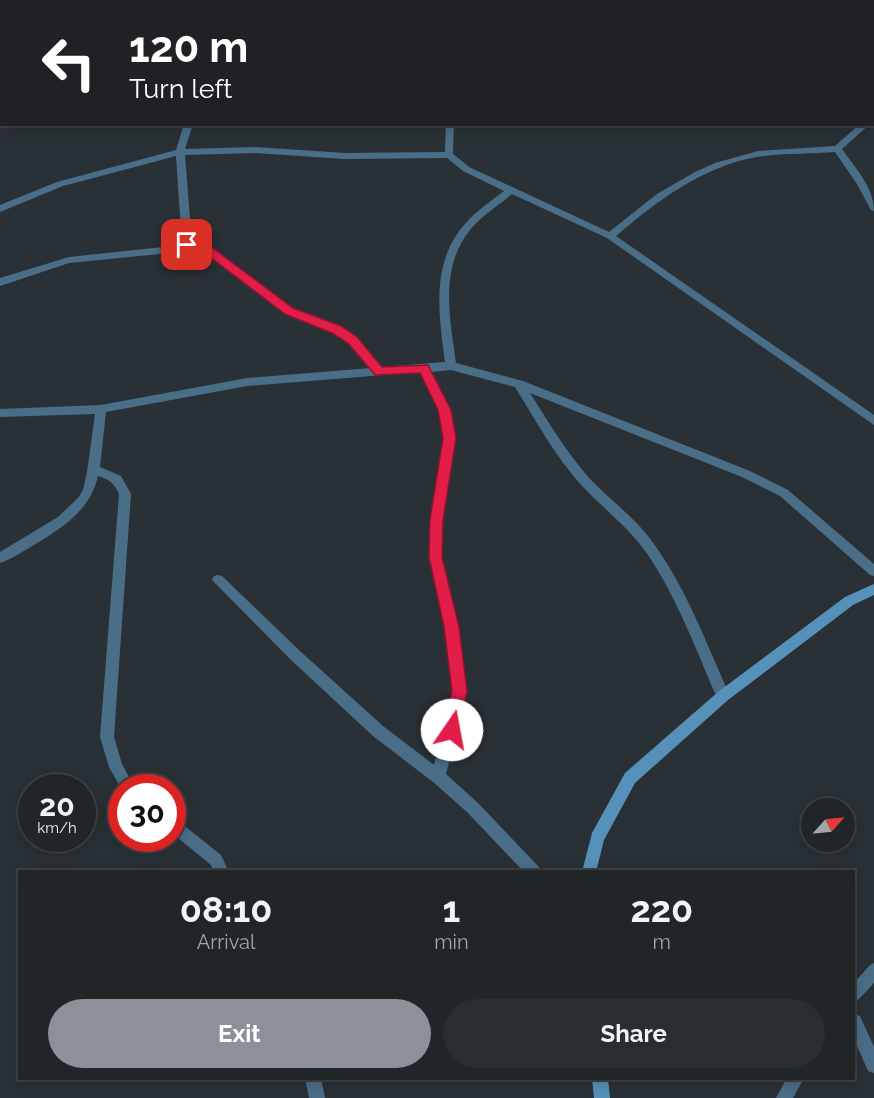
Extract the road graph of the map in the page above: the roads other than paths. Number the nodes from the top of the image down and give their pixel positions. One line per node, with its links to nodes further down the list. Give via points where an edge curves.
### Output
1 (188, 126): 5 (street)
2 (450, 126): 6 (street)
3 (864, 126): 4 (street)
4 (837, 149): 8 (street); 10 (street, via 757,154 701,174 643,206)
5 (180, 152): 6 (street); 9 (street, via 70,181); 11 (street)
6 (449, 154): 7 (street, via 466,170)
7 (511, 190): 10 (street); 13 (street, via 467,228 445,271 443,302)
8 (874, 208)
9 (0, 209)
10 (610, 236): 19 (street)
11 (187, 245): 12 (street, via 69,260); 15 (street, via 210,251 289,311 353,340)
12 (0, 282)
13 (451, 366): 14 (street); 16 (street)
14 (424, 368): 15 (street); 27 (street, via 445,410 449,438 435,557 452,627 460,691)
15 (379, 371): 17 (street, via 247,382)
16 (519, 384): 22 (street, via 746,474 784,493); 25 (street, via 586,483 626,519 650,548)
17 (101, 409): 18 (street); 20 (street)
18 (0, 413)
19 (874, 421)
20 (92, 470): 21 (street, via 87,492 68,516); 26 (street, via 111,474 121,482 125,494 107,737)
21 (0, 558)
22 (874, 571)
23 (218, 580): 27 (street, via 378,731)
24 (874, 589): 25 (street, via 849,601)
25 (723, 696): 31 (street, via 630,778 597,838)
26 (120, 774)
27 (438, 777): 30 (street)
28 (186, 835): 29 (street, via 216,860)
29 (221, 870)
30 (532, 870)
31 (589, 870)
32 (874, 970): 33 (street)
33 (855, 993)
34 (855, 1024): 35 (street)
35 (874, 1065)
36 (313, 1080): 39 (street)
37 (600, 1080): 40 (street)
38 (795, 1080): 41 (street)
39 (317, 1098)
40 (602, 1098)
41 (784, 1098)

